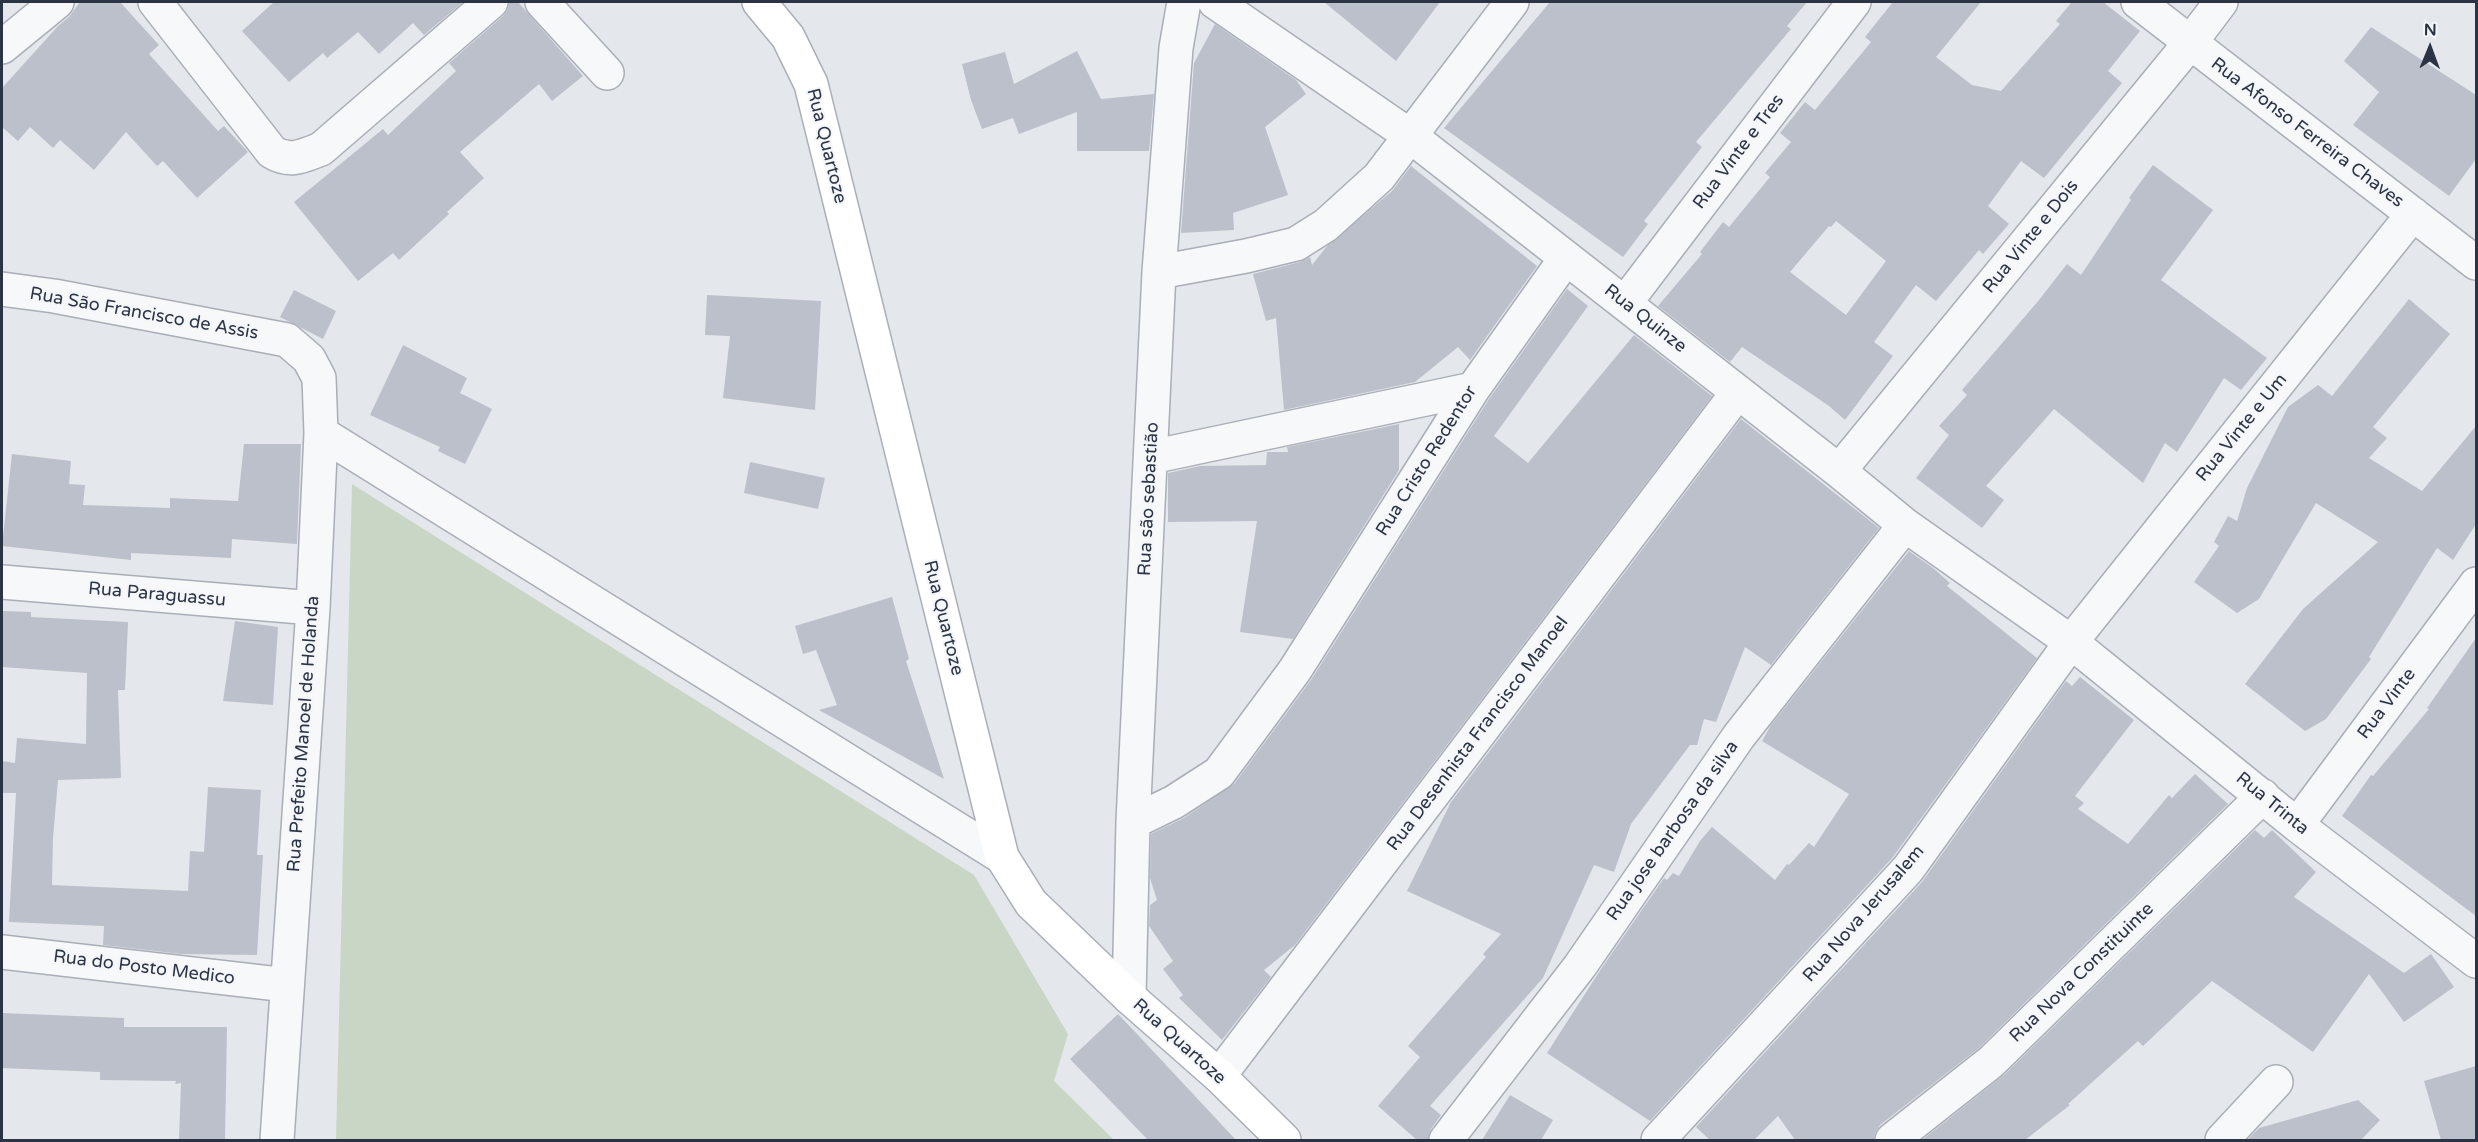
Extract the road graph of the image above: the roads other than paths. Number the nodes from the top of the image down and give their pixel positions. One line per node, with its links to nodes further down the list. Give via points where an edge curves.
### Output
1 (57, 2): 13 (street)
2 (155, 2): 3 (street, via 272,152 283,159 321,149)
3 (491, 2)
4 (542, 2): 14 (street)
5 (759, 2): 36 (street, Rua Quartoze, via 788,37 811,84)
6 (1184, 2): 19 (street, Rua são sebastião, via 1176,48)
7 (1215, 2): 15 (street, Rua Quinze)
8 (1512, 2): 15 (street)
9 (1854, 2): 21 (street, Rua Vinte e Tres)
10 (2138, 2): 12 (street, Rua Afonso Ferreira Chaves)
11 (2220, 2): 12 (street, Rua Vinte e Dois)
12 (2190, 43): 16 (street, Rua Afonso Ferreira Chaves); 27 (street, Rua Vinte e Dois)
13 (2, 47)
14 (607, 73)
15 (1409, 135): 17 (street, Rua Quinze); 19 (street, via 1364,192 1326,225 1296,244)
16 (2413, 214): 18 (street, Rua Afonso Ferreira Chaves); 32 (street, Rua Vinte e Um)
17 (1566, 258): 21 (street, Rua Quinze); 23 (street, Rua Cristo Redentor)
18 (2476, 263)
19 (1159, 272): 26 (street, Rua são sebastião)
20 (2, 289): 22 (street, Rua São Francisco de Assis)
21 (1624, 303): 24 (street, Rua Quinze)
22 (286, 340): 25 (street, Rua Prefeito Manoel de Holanda, via 309,359 319,378)
23 (1473, 389): 26 (street); 34 (street, Rua Cristo Redentor, via 1294,670 1219,773)
24 (1738, 392): 27 (street, Rua Quinze); 41 (street, Rua Desenhista Francisco Manoel)
25 (321, 433): 31 (street, Rua Prefeito Manoel de Holanda); 36 (street)
26 (1151, 457): 34 (street, Rua são sebastião)
27 (1839, 471): 28 (street, Rua Quinze)
28 (1905, 525): 32 (street, Rua Quinze); 45 (street, Rua jose barbosa da silva, via 1739,736 1580,966)
29 (2, 582): 31 (street, Rua Paraguassu)
30 (2476, 584): 35 (street, Rua Vinte)
31 (313, 609): 39 (street, Rua Prefeito Manoel de Holanda)
32 (2071, 642): 33 (street, Rua Trinta); 46 (street, Rua Nova Jerusalem, via 1908,869)
33 (2263, 796): 35 (street, Rua Trinta); 47 (street, Rua Nova Constituinte, via 1991,1062)
34 (1133, 822): 40 (street, Rua são sebastião)
35 (2297, 825): 38 (street, Rua Trinta)
36 (1002, 857): 40 (street, Rua Quartoze, via 1031,903)
37 (2, 952): 39 (street, Rua do Posto Medico)
38 (2476, 961)
39 (287, 984): 43 (street, Rua Prefeito Manoel de Holanda)
40 (1129, 997): 41 (street, Rua Quartoze)
41 (1219, 1076): 44 (street, Rua Quartoze)
42 (2276, 1082): 48 (street)
43 (277, 1140)
44 (1284, 1140)
45 (1446, 1140)
46 (1658, 1140)
47 (1892, 1140)
48 (2222, 1140)

